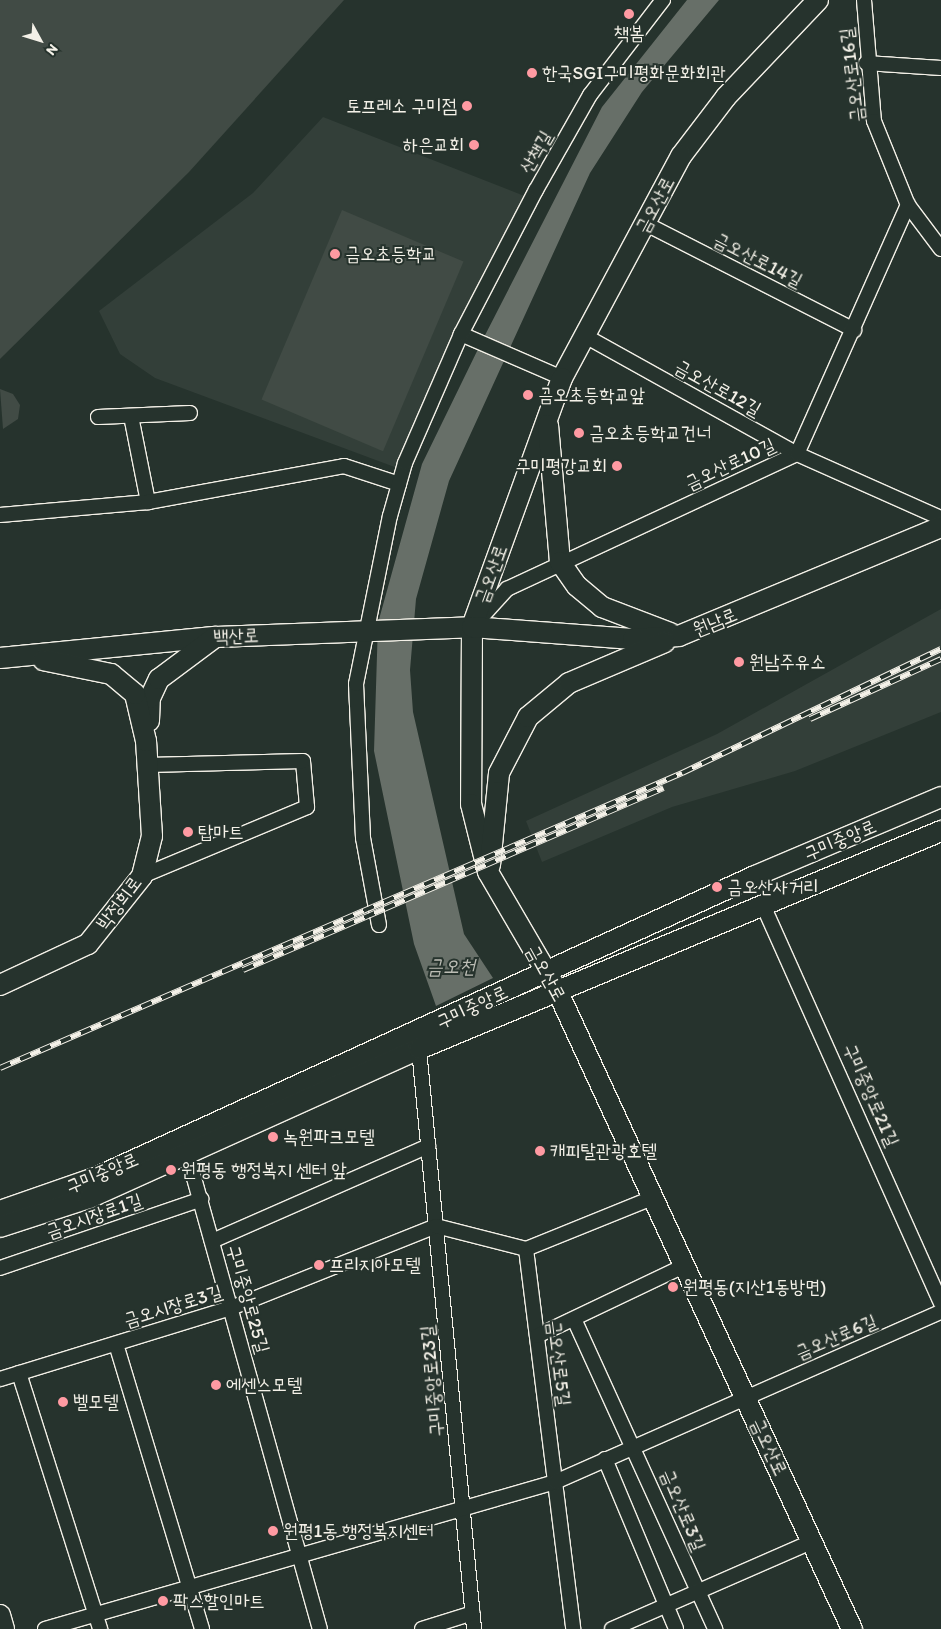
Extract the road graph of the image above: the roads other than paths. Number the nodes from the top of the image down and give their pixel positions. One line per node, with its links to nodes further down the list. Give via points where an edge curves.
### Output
1 (663, 0): 10 (street, 산책길, via 590,95)
2 (818, 0): 7 (street, 금오산로, via 698,132)
3 (864, 0): 4 (street, 금오산로16길)
4 (866, 63): 5 (street); 6 (street, 금오산로16길, via 874,122)
5 (941, 68)
6 (908, 205): 8 (street, 금오산로16길); 9 (street, 금오산로10길)
7 (644, 223): 9 (street, 금오산로14길); 11 (street, 금오산로)
8 (941, 249)
9 (854, 330): 17 (street, 금오산로10길)
10 (461, 334): 12 (street); 18 (street, 산책길)
11 (587, 337): 12 (street, 금오산로); 17 (street, 금오산로12길)
12 (562, 378): 16 (street, 금오산로)
13 (190, 413): 14 (street)
14 (132, 416): 15 (street); 19 (street)
15 (98, 417)
16 (547, 417): 23 (street); 24 (street, 금오산로)
17 (797, 454): 21 (street, 금오산로12길); 23 (street, 금오산로10길)
18 (399, 484): 19 (street, via 344,466); 25 (street, 산책길)
19 (148, 502): 20 (street)
20 (0, 515)
21 (941, 518)
22 (941, 526): 26 (street, 원남로)
23 (560, 562): 24 (street, 금오산로10길, via 507,588); 26 (street, via 577,586 602,607)
24 (472, 627): 25 (street, 백산로); 26 (street, 원남로, via 633,639); 34 (street, 금오산로, via 471,804 479,850)
25 (365, 632): 27 (street, 백산로); 36 (street, 산책길, via 356,684 362,838)
26 (679, 636): 34 (street, via 569,683 528,717 499,774)
27 (216, 637): 28 (street, 백산로); 30 (street, via 167,671 152,688)
28 (21, 655): 29 (street, 백산로); 30 (street, via 111,674 129,684 141,710)
29 (0, 658)
30 (148, 765): 33 (street, 박정희로, via 152,836); 33 (street, via 303,761 306,806)
31 (941, 797): 37 (street, 구미중앙로, via 755,876)
32 (941, 831): 35 (street, 구미중앙로)
33 (142, 876): 38 (street, 박정희로, via 88,944)
34 (490, 876): 37 (street, 금오산로)
35 (762, 903): 37 (street, 구미중앙로); 51 (street, 구미중앙로21길)
36 (380, 925)
37 (553, 981): 39 (street, 구미중앙로); 42 (street, 금오산로); 44 (street, 구미중앙로, via 95,1178)
38 (0, 985)
39 (419, 1049): 40 (street, 구미중앙로23길); 41 (street, 구미중앙로)
40 (428, 1146): 45 (street, 구미중앙로23길); 47 (street)
41 (188, 1153): 43 (street, 구미중앙로25길); 46 (street, 구미중앙로, via 89,1198)
42 (655, 1196): 48 (street); 49 (street, 금오산로)
43 (200, 1199): 47 (street, 구미중앙로25길); 50 (street, 금오시장로1길)
44 (0, 1211)
45 (436, 1226): 48 (street); 52 (street, 금오시장로3길); 63 (street, 구미중앙로23길)
46 (0, 1227)
47 (212, 1242): 52 (street, 구미중앙로25길)
48 (526, 1249): 55 (street, 금오산로5길)
49 (686, 1265): 54 (street); 59 (street, 금오산로)
50 (0, 1268)
51 (941, 1303)
52 (231, 1308): 56 (street, 금오시장로3길); 65 (street, 구미중앙로25길)
53 (941, 1312): 59 (street, 금오산로6길)
54 (574, 1319): 55 (street); 60 (street, 금오산로5길)
55 (537, 1336): 62 (street, 금오산로5길)
56 (116, 1344): 57 (street, 금오시장로3길); 66 (street, 금오시장로3길)
57 (19, 1373): 58 (street, 금오시장로3길); 71 (street)
58 (0, 1379)
59 (746, 1396): 60 (street); 64 (street, 금오산로)
60 (634, 1445): 61 (street); 67 (street, 금오산로3길)
61 (605, 1459): 62 (street); 68 (street)
62 (555, 1482): 63 (street); 79 (street)
63 (463, 1510): 65 (street); 69 (street, 구미중앙로23길)
64 (812, 1541): 67 (street); 83 (street, 금오산로)
65 (300, 1556): 66 (street); 76 (street, 구미중앙로25길)
66 (189, 1588): 71 (street); 75 (street, 금오시장로3길)
67 (697, 1591): 68 (street); 82 (street, 금오산로3길)
68 (667, 1604): 80 (street); 81 (street)
69 (473, 1613): 77 (street); 78 (street, 구미중앙로23길)
70 (0, 1615): 72 (street)
71 (95, 1615): 73 (street); 74 (street)
72 (4, 1629)
73 (45, 1629)
74 (100, 1629)
75 (202, 1629)
76 (320, 1629)
77 (422, 1629)
78 (474, 1629)
79 (573, 1629)
80 (612, 1629)
81 (676, 1629)
82 (715, 1629)
83 (852, 1629)

